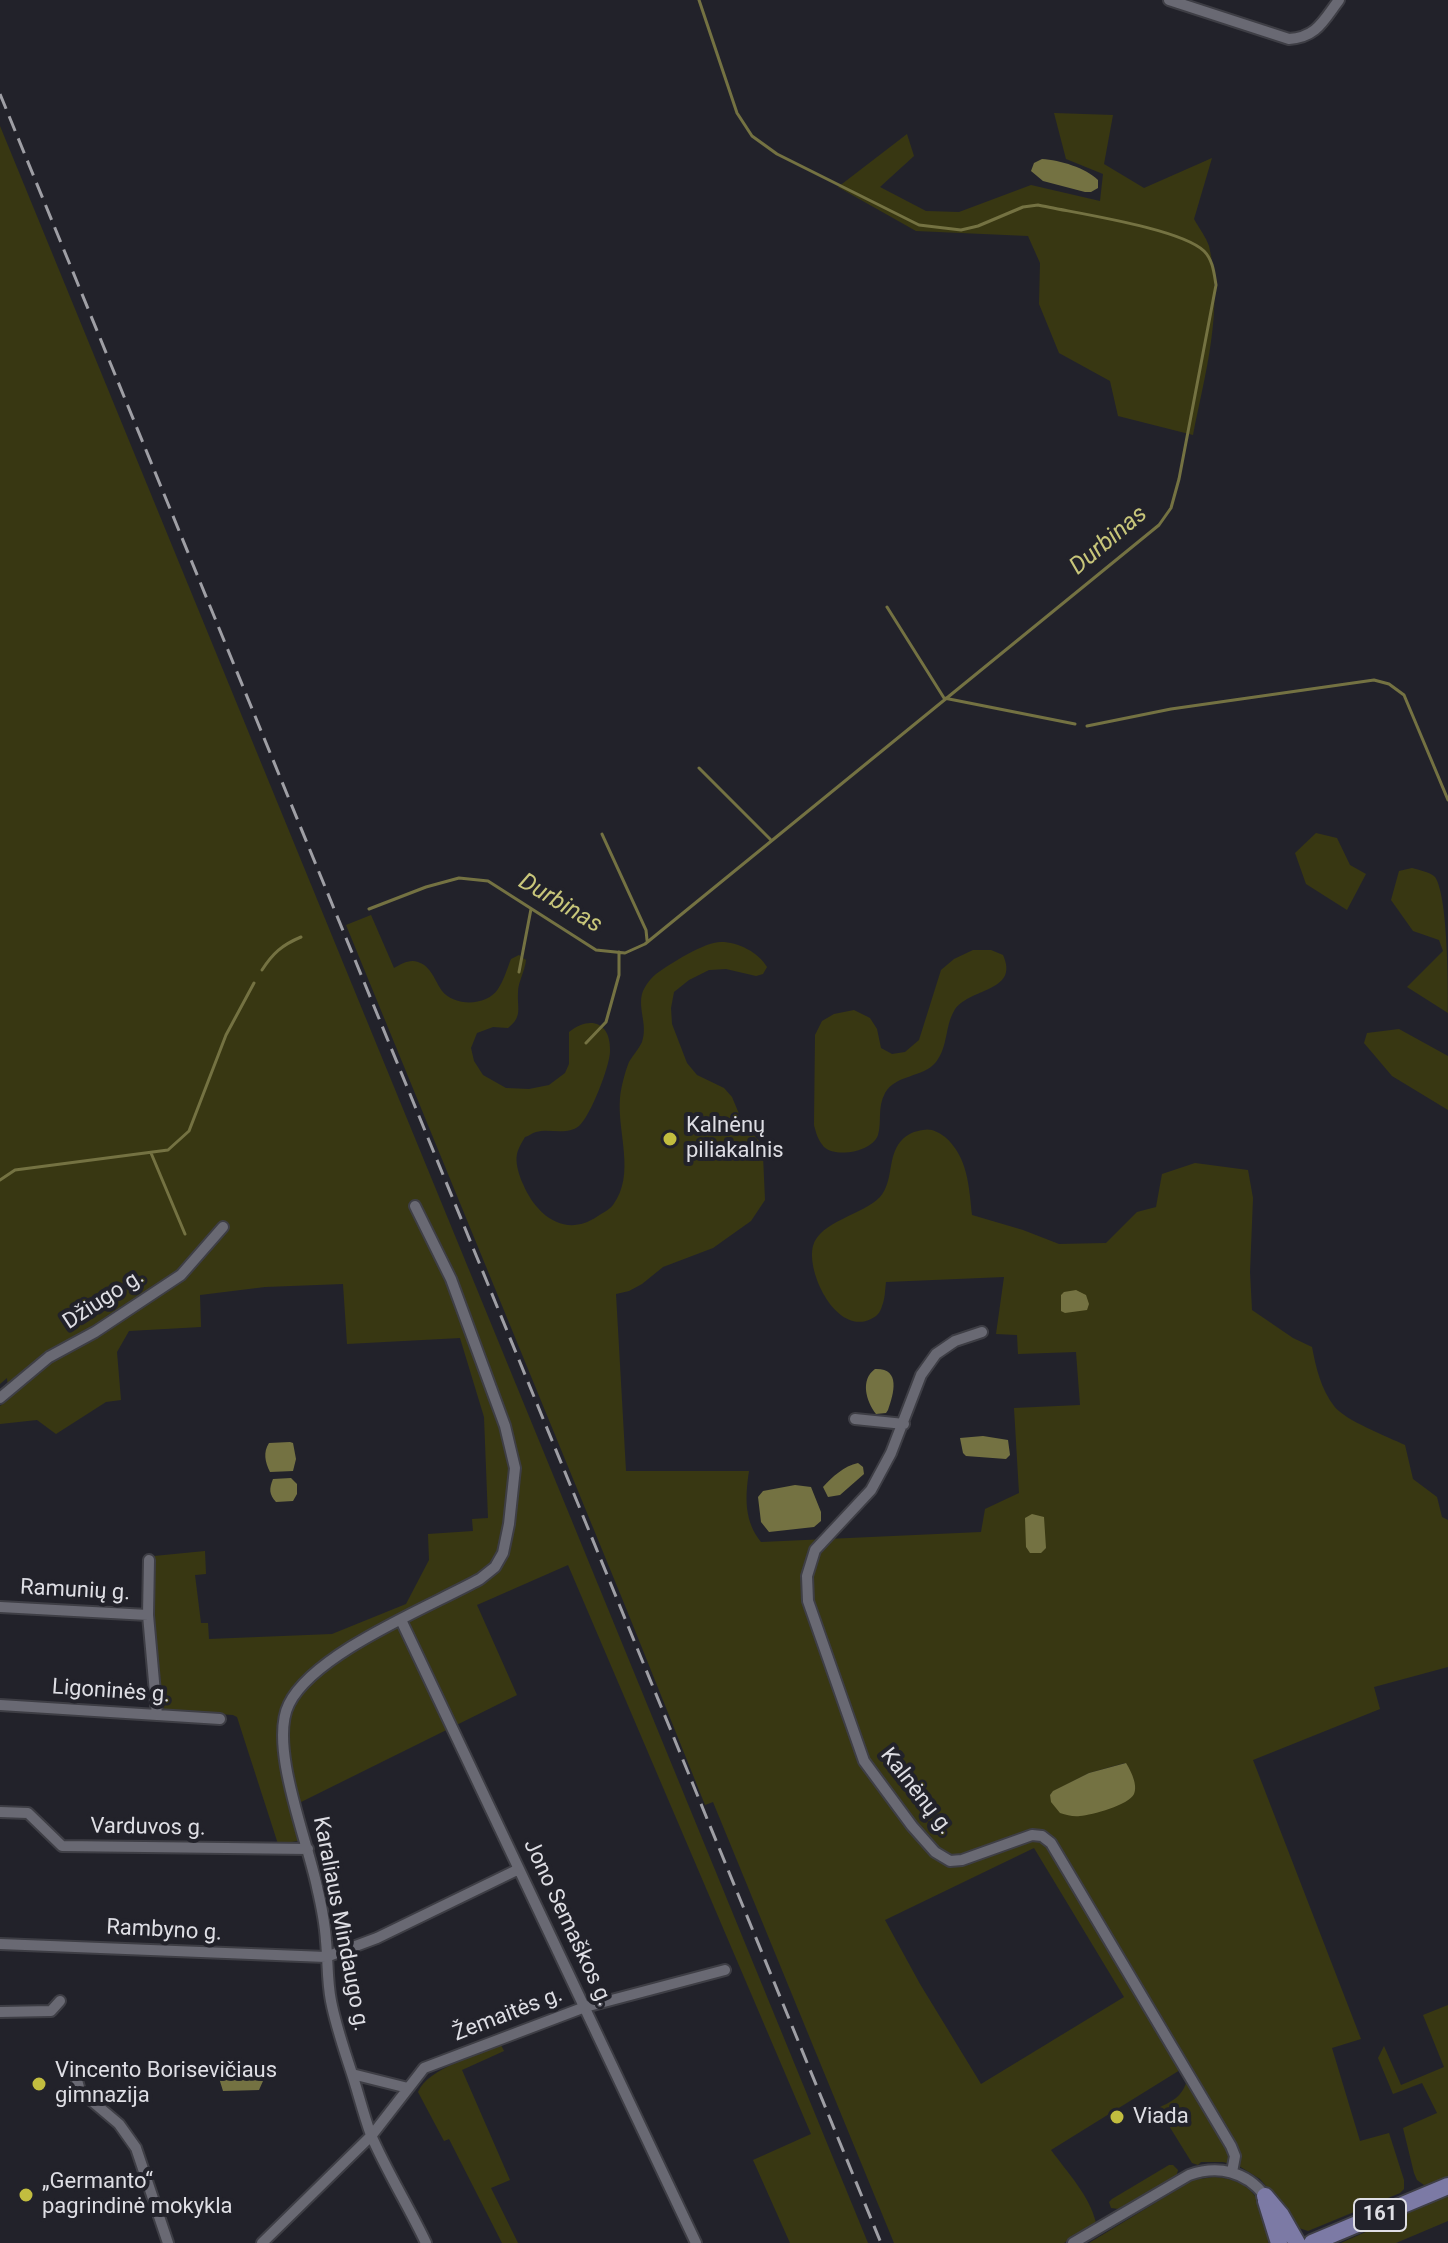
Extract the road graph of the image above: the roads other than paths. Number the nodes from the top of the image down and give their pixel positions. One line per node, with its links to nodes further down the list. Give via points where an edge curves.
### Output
1 (1169, 0): 2 (street, via 1289,39 1313,34)
2 (1339, 0)
3 (415, 1206): 12 (street, Karaliaus Mindaugo g., via 451,1279 511,1449 515,1476 507,1540 495,1567)
4 (223, 1227): 6 (street, Džiugo g., via 181,1275 49,1357)
5 (982, 1332): 8 (street, Kalnėnų g., via 936,1354 921,1375)
6 (0, 1398)
7 (855, 1419): 8 (street)
8 (904, 1424): 29 (street, Kalnėnų g., via 871,1490 815,1550 807,1576 808,1601 864,1761 912,1826 950,1861 1032,1835 1051,1843 1231,2146)
9 (149, 1560): 11 (street)
10 (0, 1607): 11 (street, Ramunių g.)
11 (148, 1615): 14 (street)
12 (401, 1620): 17 (street, Karaliaus Mindaugo g., via 313,1674 288,1706 283,1724 286,1768); 18 (street, Jono Semaškos g.)
13 (0, 1705): 14 (street, Ligoninės g.)
14 (157, 1715): 15 (street, Ligoninės g.)
15 (220, 1719)
16 (0, 1812): 17 (street, Varduvos g., via 28,1813 62,1846)
17 (308, 1849): 20 (street, Karaliaus Mindaugo g.)
18 (519, 1869): 20 (street); 23 (street, Jono Semaškos g.)
19 (0, 1944): 20 (street, Rambyno g.)
20 (326, 1957): 25 (street, Karaliaus Mindaugo g., via 331,2001)
21 (725, 1970): 23 (street, Žemaitės g.)
22 (60, 2001): 24 (street, via 51,2011)
23 (585, 2007): 27 (street, Žemaitės g., via 424,2068); 35 (street, Jono Semaškos g.)
24 (0, 2012)
25 (352, 2074): 27 (street); 28 (street, Karaliaus Mindaugo g.)
26 (77, 2080): 32 (street, via 80,2091 119,2124 136,2148)
27 (408, 2088): 28 (street, Žemaitės g.)
28 (372, 2135): 33 (street, Žemaitės g.); 34 (street, Karaliaus Mindaugo g.)
29 (1232, 2172): 31 (street, via 1254,2183); 36 (street, via 1189,2175)
30 (1448, 2186): 39 (main road, 161)
31 (1265, 2196): 37 (main road); 38 (main road)
32 (168, 2243)
33 (262, 2243)
34 (426, 2243)
35 (696, 2243)
36 (1073, 2243)
37 (1279, 2243)
38 (1297, 2243)
39 (1312, 2243)

